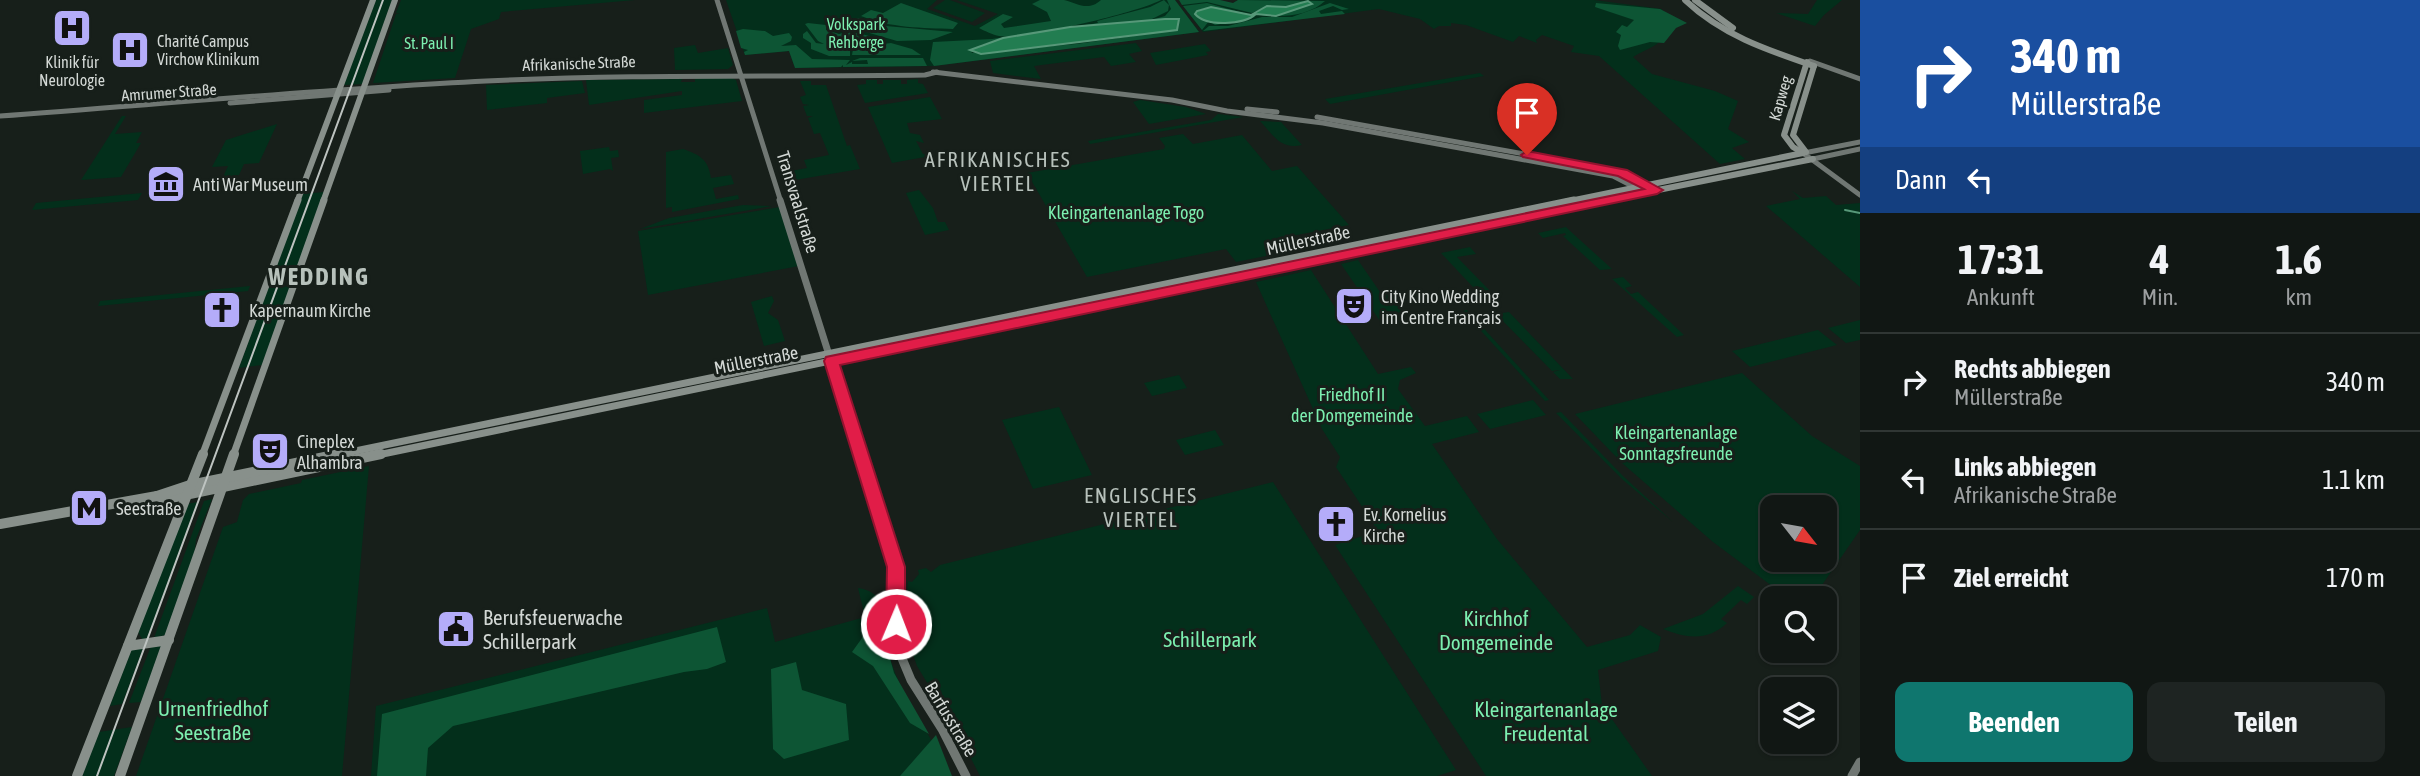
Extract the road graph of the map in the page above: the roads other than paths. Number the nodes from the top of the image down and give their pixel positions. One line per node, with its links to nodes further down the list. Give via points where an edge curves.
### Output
1 (373, 0): 11 (main road)
2 (395, 0): 10 (main road)
3 (719, 0): 7 (street, Transvaalstraße)
4 (1685, 0): 6 (main road, via 1729,32)
5 (1695, 0): 6 (main road, via 1736,30)
6 (1809, 64): 8 (street); 9 (street); 12 (main road, Kapweg); 13 (main road, Kapweg)
7 (742, 74): 10 (street, Afrikanische Straße, via 610,76); 14 (street, Afrikanische Straße, via 936,72); 31 (street, Transvaalstraße)
8 (1860, 79)
9 (1860, 85)
10 (363, 91): 11 (street, Amrumer Straße); 32 (main road)
11 (338, 93): 16 (street, Amrumer Straße); 33 (main road)
12 (1794, 103): 13 (main road); 21 (main road, Kapweg, via 1784,135)
13 (1802, 105): 21 (main road, Kapweg, via 1793,135)
14 (1284, 116): 15 (street, Afrikanische Straße); 17 (street, Afrikanische Straße)
15 (1326, 118): 17 (street); 18 (street, Afrikanische Straße)
16 (0, 119)
17 (1333, 125): 18 (street, Afrikanische Straße)
18 (1350, 125): 24 (street, Afrikanische Straße)
19 (1860, 142): 21 (street)
20 (1860, 149): 22 (street)
21 (1805, 153): 22 (main road); 23 (main road)
22 (1813, 159): 25 (main road); 30 (street)
23 (1748, 164): 25 (main road); 26 (main road)
24 (1597, 170): 27 (street, Afrikanische Straße, via 1622,173); 28 (street, Afrikanische Straße)
25 (1756, 170): 26 (main road)
26 (1729, 172): 27 (main road, Müllerstraße); 29 (main road, Müllerstraße)
27 (1650, 185): 28 (main road, Müllerstraße); 29 (street, Afrikanische Straße)
28 (1640, 190): 29 (main road, Müllerstraße); 31 (main road, Müllerstraße)
29 (1657, 190)
30 (1860, 195)
31 (830, 357): 32 (main road, Müllerstraße); 44 (street, Barfusstraße, via 896,567 901,656)
32 (225, 482): 33 (main road, Müllerstraße); 34 (main road, Müllerstraße); 39 (main road)
33 (190, 485): 34 (main road); 35 (main road, Müllerstraße)
34 (186, 494): 35 (main road, Müllerstraße, via 166,499); 40 (main road)
35 (157, 496): 36 (main road, Müllerstraße)
36 (17, 523): 37 (main road, Müllerstraße); 38 (main road, Müllerstraße)
37 (0, 524)
38 (0, 531)
39 (169, 640): 40 (main road); 43 (main road)
40 (128, 646): 42 (main road)
41 (1860, 762): 45 (street)
42 (77, 776)
43 (120, 776)
44 (966, 776)
45 (1852, 776)

